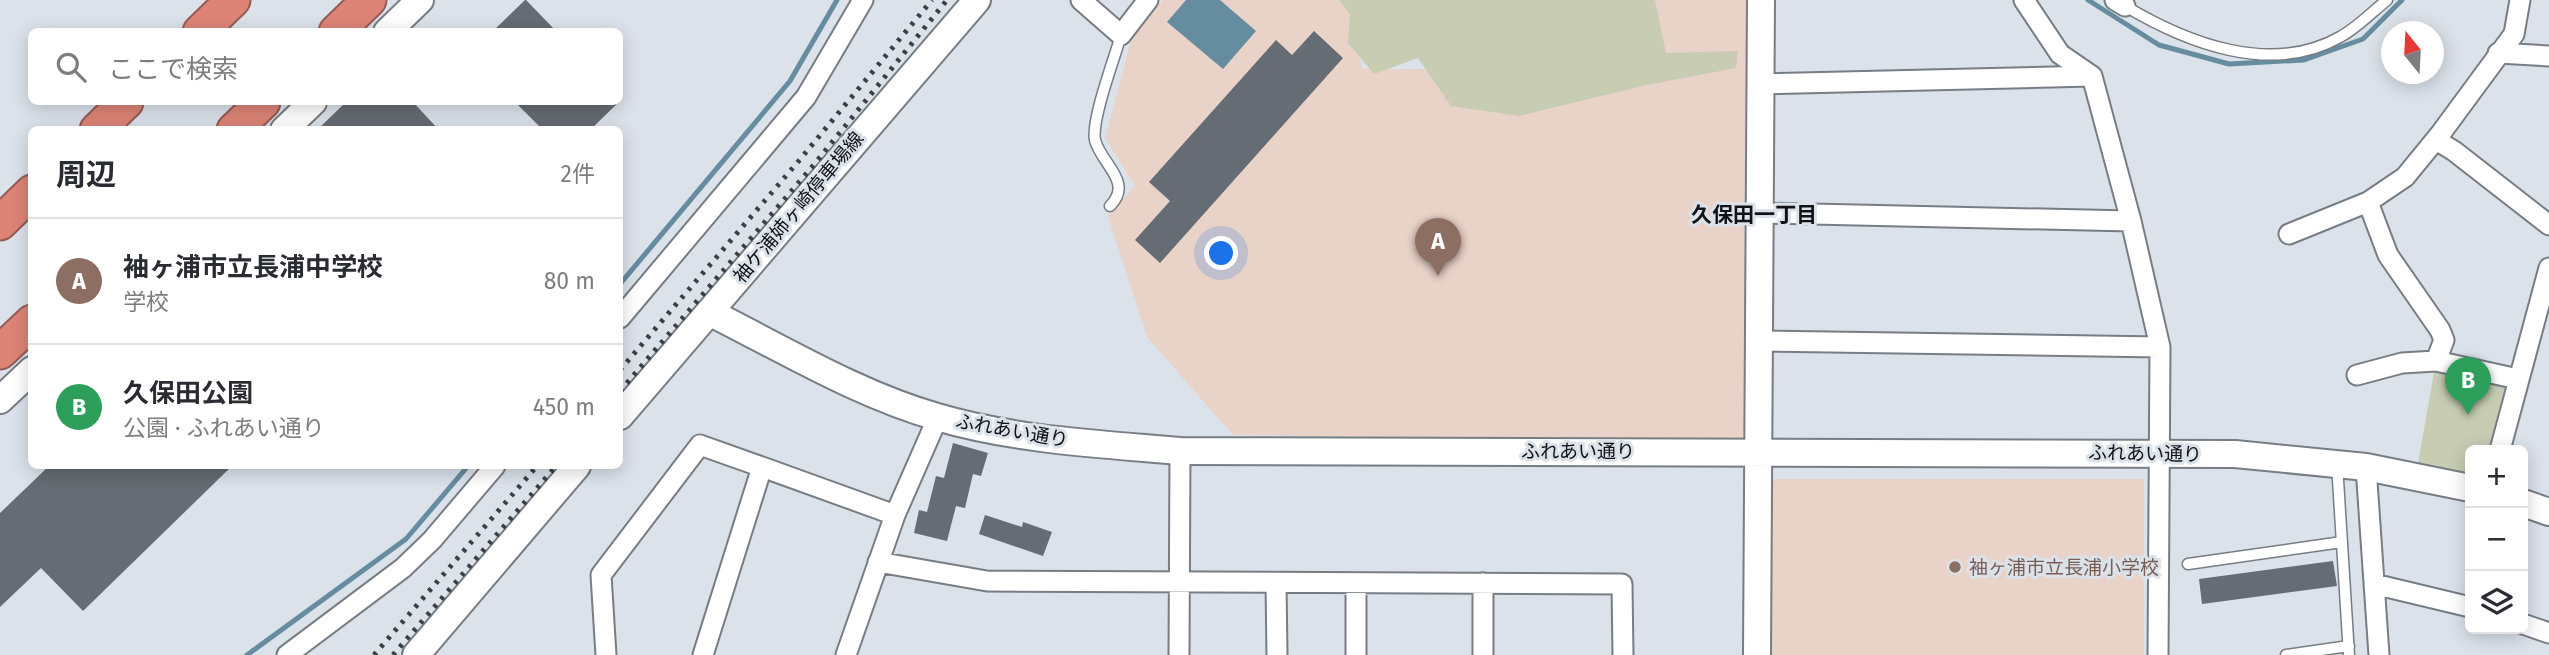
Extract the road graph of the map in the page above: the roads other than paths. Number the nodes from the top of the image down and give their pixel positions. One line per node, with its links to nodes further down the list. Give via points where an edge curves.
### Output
1 (233, 0): 13 (highway)
2 (369, 0): 14 (highway)
3 (420, 0): 15 (street)
4 (863, 0): 38 (street, via 806,97)
5 (977, 0): 37 (street, 袖ケ浦姉ヶ崎停車場線)
6 (1081, 0): 16 (street)
7 (1149, 0): 16 (street)
8 (1761, 0): 20 (street)
9 (2024, 0): 19 (street, via 2060,54)
10 (2387, 0): 12 (lane, via 2340,37 2294,53 2238,54 2155,25)
11 (2520, 0): 17 (street, via 2514,34)
12 (2120, 3)
13 (204, 28)
14 (340, 28)
15 (391, 28)
16 (1121, 35): 30 (lane, via 1099,108 1095,139 1120,186)
17 (2498, 53): 18 (street); 27 (street)
18 (2549, 56)
19 (2092, 76): 20 (street); 32 (street)
20 (1761, 83): 31 (street)
21 (123, 105): 24 (highway)
22 (260, 105): 25 (highway)
23 (310, 105): 26 (street)
24 (101, 126)
25 (238, 126)
26 (288, 126)
27 (2435, 141): 29 (street, via 2405,177); 34 (street)
28 (28, 196): 33 (highway)
29 (2368, 202): 35 (street); 43 (street, via 2388,255 2440,330 2444,340)
30 (1110, 206)
31 (1762, 214): 32 (street); 40 (street)
32 (2131, 221): 41 (street)
33 (0, 223)
34 (2549, 225)
35 (2289, 234)
36 (2549, 268): 46 (street)
37 (709, 312): 48 (street, 袖ケ浦姉ヶ崎停車場線); 49 (street, ふれあい通り, via 878,396)
38 (623, 314)
39 (28, 326): 42 (highway)
40 (1761, 341): 41 (street); 52 (street)
41 (2160, 347): 53 (street)
42 (0, 352)
43 (2436, 361): 45 (street, via 2402,363); 46 (street)
44 (28, 374): 47 (street)
45 (2357, 375)
46 (2518, 379): 50 (street)
47 (0, 400)
48 (623, 412)
49 (938, 417): 51 (street, ふれあい通り, via 1056,439); 62 (street)
50 (2501, 445)
51 (1181, 451): 52 (street, ふれあい通り); 66 (street)
52 (1757, 451): 53 (street, ふれあい通り); 85 (street)
53 (2158, 453): 54 (street, ふれあい通り, via 2235,454); 86 (street)
54 (2337, 464): 56 (street, ふれあい通り); 63 (lane)
55 (762, 467): 62 (street); 77 (street, via 700,444 601,575); 78 (street)
56 (2366, 467): 59 (street, ふれあい通り); 70 (street)
57 (492, 469): 75 (street, via 403,568)
58 (574, 469): 76 (street)
59 (2465, 487)
60 (2528, 505): 61 (street)
61 (2549, 513)
62 (895, 515): 64 (street)
63 (2342, 542): 65 (lane); 74 (lane)
64 (877, 562): 66 (street, via 987,581); 79 (street)
65 (2188, 564)
66 (1179, 583): 67 (street); 80 (street)
67 (1276, 583): 68 (street); 81 (street)
68 (1356, 583): 69 (street); 82 (street)
69 (1483, 583): 83 (street); 84 (street, via 1622,584)
70 (2374, 584): 71 (street); 88 (street)
71 (2465, 606)
72 (2528, 626): 73 (street)
73 (2549, 634)
74 (2349, 651): 87 (lane)
75 (287, 655)
76 (416, 655)
77 (606, 655)
78 (703, 655)
79 (846, 655)
80 (1179, 655)
81 (1277, 655)
82 (1356, 655)
83 (1483, 655)
84 (1623, 655)
85 (1757, 655)
86 (2158, 655)
87 (2286, 655)
88 (2379, 655)

